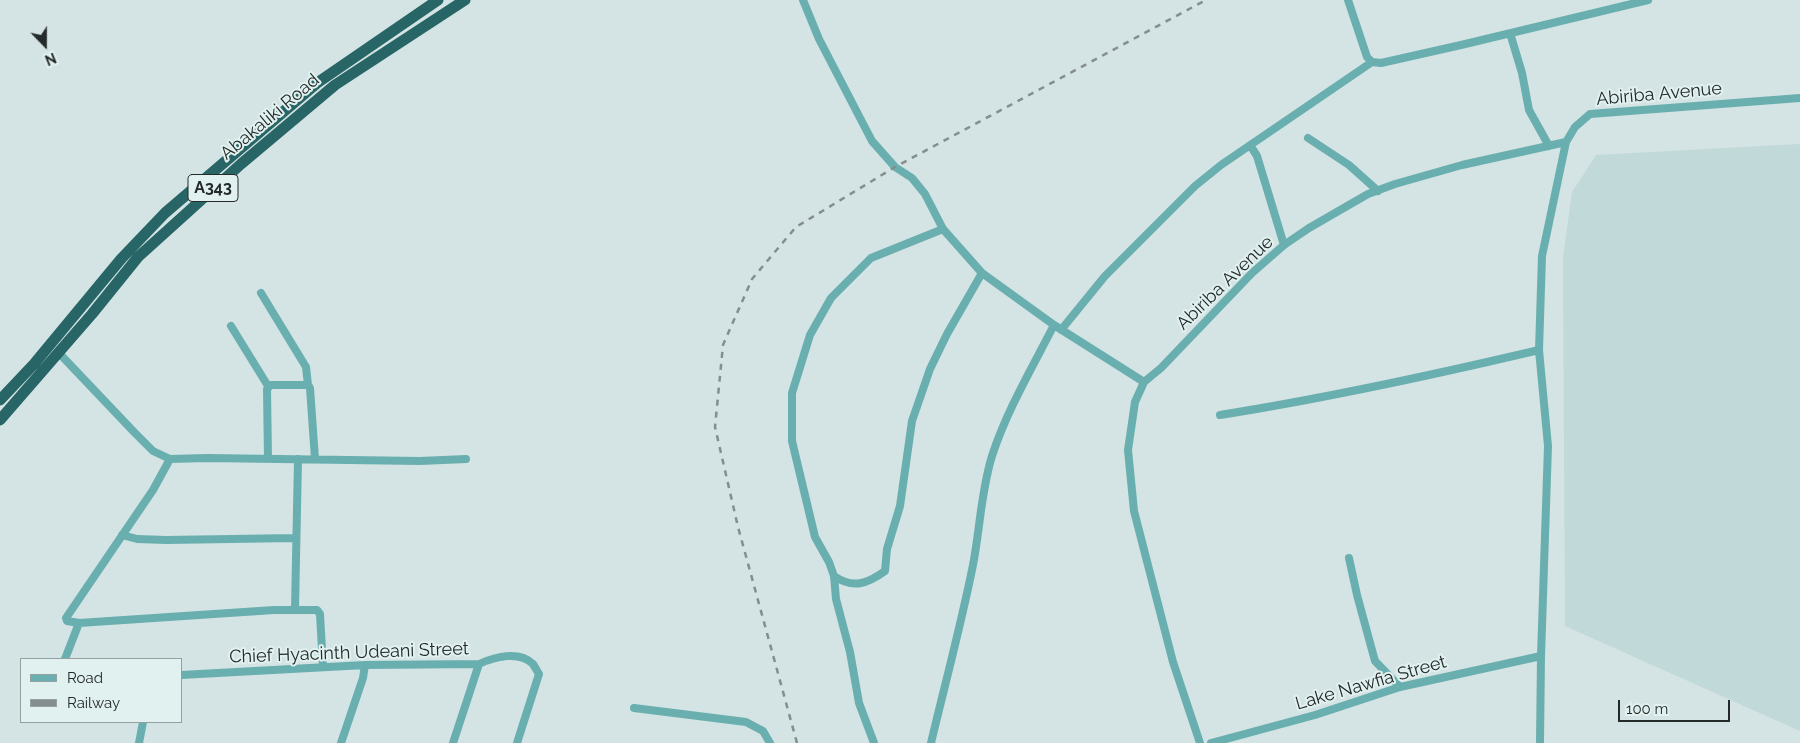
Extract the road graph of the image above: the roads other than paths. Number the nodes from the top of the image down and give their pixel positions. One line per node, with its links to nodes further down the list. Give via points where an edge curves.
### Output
1 (438, 0): 25 (highway, Abakaliki Road / A343, via 309,88 165,213 121,259)
2 (465, 0): 21 (highway, Abakaliki Road / A343, via 335,85 241,164 138,257)
3 (804, 0): 14 (street, via 819,39 872,141 925,194)
4 (1348, 0): 7 (street, via 1367,58)
5 (1648, 0): 6 (street)
6 (1510, 33): 7 (street, via 1396,60); 12 (street, via 1529,110)
7 (1372, 62): 11 (street)
8 (1800, 98): 10 (street, Abiriba Avenue, via 1590,114 1574,127)
9 (1308, 138): 13 (street, via 1349,165)
10 (1566, 142): 12 (street, Abiriba Avenue); 20 (street, via 1542,256)
11 (1250, 145): 15 (street, via 1257,156); 19 (street, via 1195,186)
12 (1549, 146): 13 (street, Abiriba Avenue, via 1462,165)
13 (1378, 191): 15 (street, Abiriba Avenue)
14 (943, 229): 16 (street); 36 (street, via 871,258 831,298 805,347 792,393 792,440 815,537)
15 (1284, 245): 22 (street, Abiriba Avenue)
16 (982, 273): 19 (street); 36 (street, via 947,334 912,421 900,506 887,549 885,571 874,579 853,584)
17 (261, 293): 24 (street, via 306,367)
18 (231, 326): 23 (street)
19 (1057, 327): 22 (street); 54 (street, via 1002,427 992,457 966,601)
20 (1538, 350): 26 (street, via 1416,378); 39 (street, via 1548,446)
21 (58, 352): 27 (highway, Abakaliki Road / A343); 28 (street, via 153,451)
22 (1144, 382): 55 (street, Abiriba Avenue, via 1135,402 1128,450 1134,511 1173,662)
23 (268, 386): 24 (street); 29 (street)
24 (308, 386): 31 (street, via 312,393)
25 (0, 400)
26 (1220, 415)
27 (0, 420)
28 (170, 459): 29 (street); 33 (street)
29 (268, 459): 30 (street)
30 (298, 459): 31 (street); 34 (street)
31 (315, 459): 32 (street)
32 (466, 459)
33 (122, 535): 34 (street, via 166,540); 38 (street, via 66,618)
34 (296, 538): 37 (street)
35 (1350, 558): 45 (street, via 1375,661)
36 (834, 576): 53 (street, via 859,703)
37 (295, 609): 38 (street); 43 (street, via 319,611)
38 (79, 623): 40 (street)
39 (1541, 656): 45 (street, Lake Nawfia Street); 57 (street)
40 (65, 658)
41 (479, 664): 42 (street, Chief Hyacinth Udeani Street); 50 (street); 51 (street, Chief Hyacinth Udeani Street, via 492,658 512,656 524,658 539,674)
42 (364, 666): 43 (street, Chief Hyacinth Udeani Street); 49 (street, via 364,678)
43 (322, 667): 44 (street, Chief Hyacinth Udeani Street)
44 (182, 675)
45 (1400, 687): 56 (street, Lake Nawfia Street, via 1315,715)
46 (634, 708): 52 (street, via 746,722 763,731)
47 (143, 723): 48 (street)
48 (139, 743)
49 (341, 743)
50 (453, 743)
51 (517, 743)
52 (770, 743)
53 (874, 743)
54 (931, 743)
55 (1200, 743)
56 (1211, 743)
57 (1540, 743)

